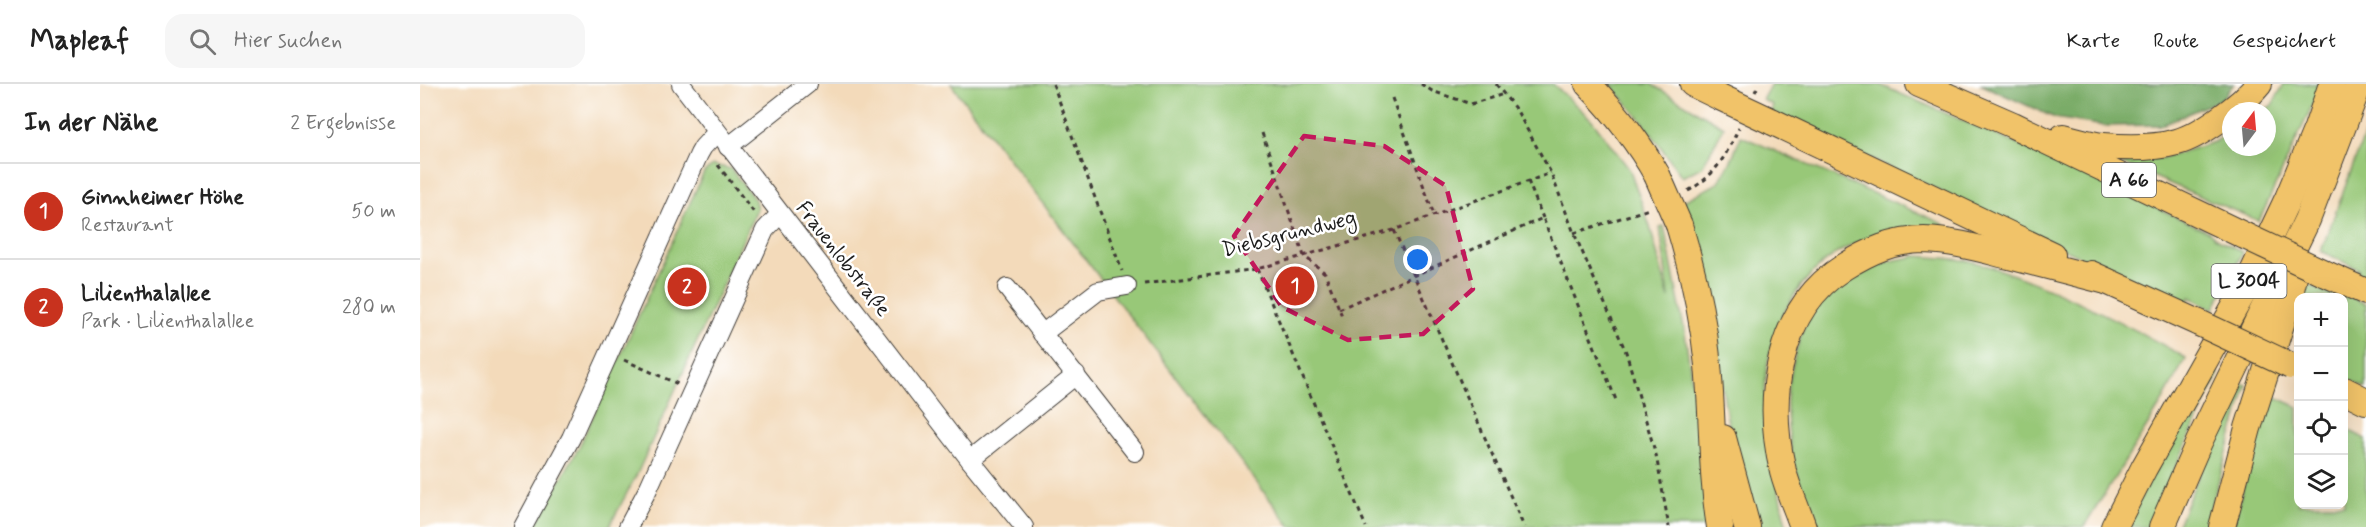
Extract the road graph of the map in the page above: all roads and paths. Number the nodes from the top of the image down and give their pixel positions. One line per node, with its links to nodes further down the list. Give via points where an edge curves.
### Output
1 (681, 84): 16 (street, Frauenlobstraße)
2 (808, 84): 16 (street)
3 (1053, 84): 30 (path)
4 (1421, 84): 12 (path, via 1471,104)
5 (1496, 84): 12 (path)
6 (1588, 84): 37 (highway, bridge, via 1630,132 1657,175 1679,225 1696,287)
7 (1693, 84): 29 (highway, bridge)
8 (1919, 84): 14 (highway, A 66)
9 (2259, 84): 14 (highway, via 2221,118 2178,142 2103,146)
10 (2332, 84): 46 (highway, L 3004, via 2288,198 2245,289)
11 (2359, 84): 24 (highway, L 3004)
12 (1504, 94): 18 (path)
13 (1392, 98): 22 (path)
14 (2013, 124): 32 (highway, A 66, bridge)
15 (1262, 133): 26 (path)
16 (723, 139): 21 (street, Frauenlobstraße); 47 (street, via 703,147 571,438)
17 (718, 165): 20 (path)
18 (1551, 173): 19 (path, Diebsgrundweg); 52 (path, via 1626,352 1656,455)
19 (1528, 181): 22 (path, Diebsgrundweg); 23 (path)
20 (755, 214)
21 (780, 214): 45 (street, Frauenlobstraße); 48 (street, via 765,230)
22 (1434, 215): 25 (path, Diebsgrundweg)
23 (1543, 218): 28 (path); 42 (path)
24 (2307, 220): 58 (highway, L 3004, via 2194,452); 59 (highway, via 2288,302)
25 (1394, 230): 26 (path, Diebsgrundweg); 28 (path)
26 (1304, 256): 27 (path, Diebsgrundweg); 33 (path, via 1324,273)
27 (1257, 269): 30 (path, Diebsgrundweg); 50 (path)
28 (1414, 275): 33 (path); 51 (path)
29 (2106, 281): 38 (highway, bridge); 55 (highway, via 1961,243 1923,240 1868,251 1830,276 1806,300 1779,364 1774,411 1783,472)
30 (1127, 286): 35 (street, via 1098,291)
31 (1006, 288): 35 (street)
32 (2366, 292)
33 (1339, 309): 34 (path)
34 (1342, 316)
35 (1042, 334): 39 (street)
36 (620, 358): 40 (path)
37 (1708, 367): 53 (highway, via 1712,462); 54 (highway)
38 (2294, 368)
39 (1076, 375): 44 (street); 45 (street)
40 (678, 384)
41 (2348, 392): 43 (highway)
42 (1616, 400)
43 (2366, 401)
44 (1135, 452)
45 (970, 460): 49 (street, Frauenlobstraße)
46 (2144, 468): 56 (highway); 57 (highway, L 3004)
47 (523, 527)
48 (628, 527)
49 (1024, 527)
50 (1366, 527)
51 (1524, 527)
52 (1669, 527)
53 (1720, 527)
54 (1747, 527)
55 (1803, 527)
56 (2104, 527)
57 (2114, 527)
58 (2162, 527)
59 (2222, 527)

